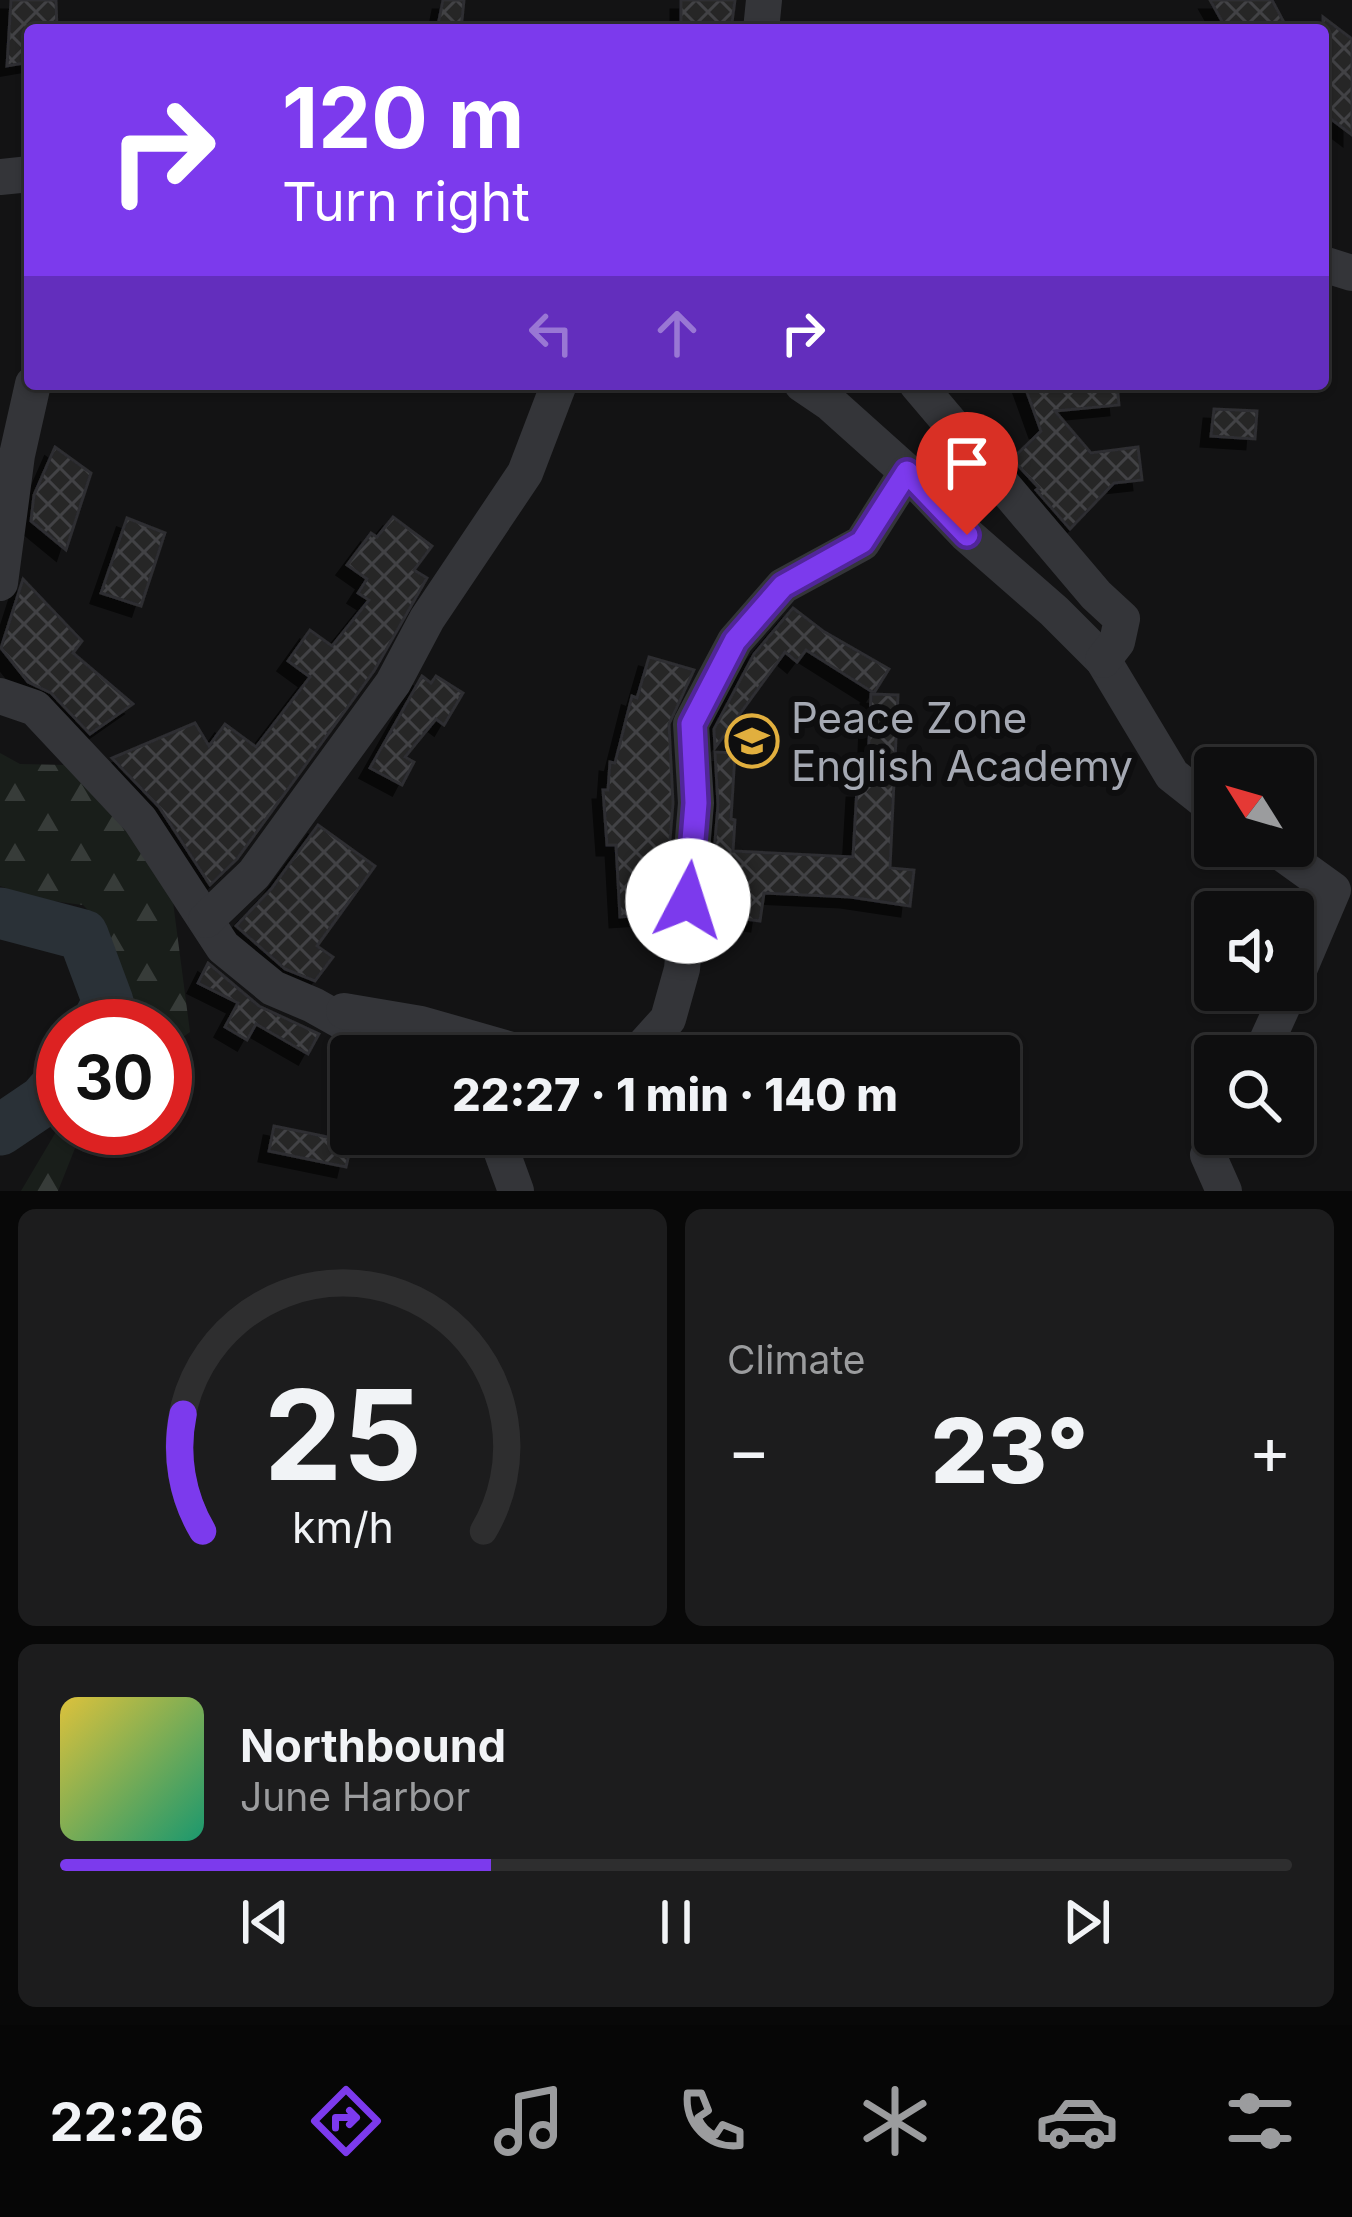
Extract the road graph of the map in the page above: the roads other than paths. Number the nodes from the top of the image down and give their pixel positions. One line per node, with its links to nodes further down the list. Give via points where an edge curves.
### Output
1 (32, 390): 6 (street)
2 (557, 390): 11 (street, via 525,473 394,683 254,874)
3 (811, 390): 5 (street)
4 (922, 390): 7 (street, via 1122,619)
5 (907, 472): 7 (street); 16 (street, via 862,542 783,586 735,641 692,724 696,803 682,969 668,1019)
6 (0, 583)
7 (1103, 660): 9 (street, via 1172,775)
8 (0, 695): 11 (street, via 35,708 140,820)
9 (1194, 792)
10 (1302, 867): 12 (street, via 1333,890)
11 (206, 920): 13 (street, via 223,947 273,988)
12 (1314, 935)
13 (313, 1005): 14 (street); 15 (street)
14 (367, 1035)
15 (459, 1035)
16 (654, 1035)
17 (503, 1155): 19 (street)
18 (1208, 1155): 20 (street)
19 (516, 1191)
20 (1224, 1191)

